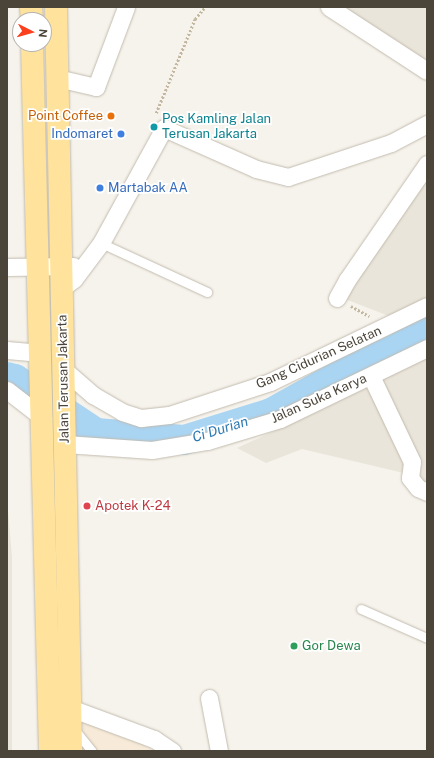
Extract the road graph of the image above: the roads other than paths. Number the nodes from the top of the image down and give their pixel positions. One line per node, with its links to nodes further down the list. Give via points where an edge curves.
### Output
1 (56, 7): 6 (main road, Jalan Terusan Jakarta)
2 (126, 7): 6 (street, via 96,87)
3 (329, 7): 5 (street)
4 (32, 52): 11 (main road, Jalan Terusan Jakarta)
5 (427, 70)
6 (57, 78): 12 (main road, Jalan Terusan Jakarta)
7 (427, 124): 9 (street, via 391,143 288,177 256,169 164,128)
8 (427, 164): 14 (street, via 351,273)
9 (101, 243): 12 (street, via 85,265); 13 (lane)
10 (7, 267): 11 (street)
11 (38, 268): 12 (street); 18 (main road, Jalan Terusan Jakarta)
12 (62, 277): 19 (main road, Jalan Terusan Jakarta)
13 (207, 292)
14 (337, 298)
15 (427, 306): 19 (street, Gang Cidurian Selatan, via 270,382 169,415 141,418 122,412)
16 (427, 348): 20 (street, Jalan Suka Karya)
17 (7, 350): 18 (street)
18 (41, 356): 22 (main road, Jalan Terusan Jakarta)
19 (70, 375): 23 (main road, Jalan Terusan Jakarta, via 64,401)
20 (371, 376): 23 (street, Jalan Suka Karya, via 280,419 207,441 152,450); 24 (street, via 412,462 410,478 418,488)
21 (7, 390): 22 (street)
22 (43, 409): 29 (main road, Jalan Terusan Jakarta)
23 (65, 439): 28 (main road, Jalan Terusan Jakarta)
24 (427, 492)
25 (361, 609): 26 (lane)
26 (427, 638)
27 (209, 698): 33 (street)
28 (71, 716): 30 (main road, Jalan Terusan Jakarta); 31 (lane); 32 (street, via 154,740)
29 (50, 751)
30 (71, 751)
31 (92, 751)
32 (172, 751)
33 (219, 751)

